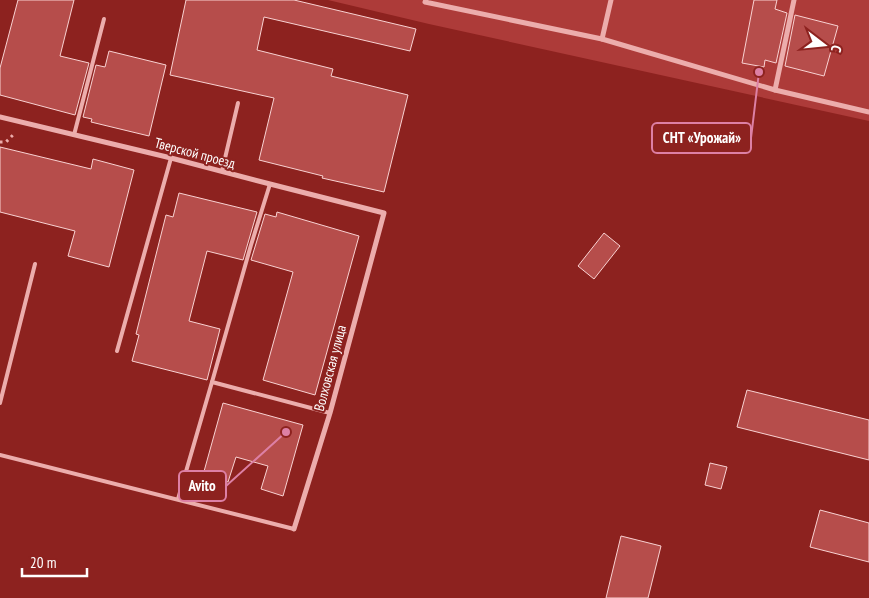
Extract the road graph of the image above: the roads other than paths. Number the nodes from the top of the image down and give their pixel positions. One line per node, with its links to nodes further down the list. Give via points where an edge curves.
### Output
1 (610, 0): 5 (street)
2 (794, 0): 6 (street)
3 (426, 1): 5 (street)
4 (104, 20): 10 (lane)
5 (602, 39): 6 (street)
6 (775, 90): 8 (street)
7 (238, 103): 12 (lane)
8 (869, 112)
9 (0, 117): 10 (street, Тверской проезд)
10 (74, 135): 11 (street, Тверской проезд)
11 (171, 158): 12 (street, Тверской проезд); 16 (lane)
12 (222, 171): 13 (street, Тверской проезд)
13 (270, 184): 14 (street, Тверской проезд); 17 (lane)
14 (384, 213): 19 (street, Волховская улица)
15 (35, 264): 18 (lane)
16 (117, 351)
17 (212, 382): 19 (lane); 21 (lane)
18 (0, 403)
19 (330, 413): 22 (street, Волховская улица)
20 (0, 455): 21 (lane)
21 (178, 499): 22 (lane)
22 (294, 529)

